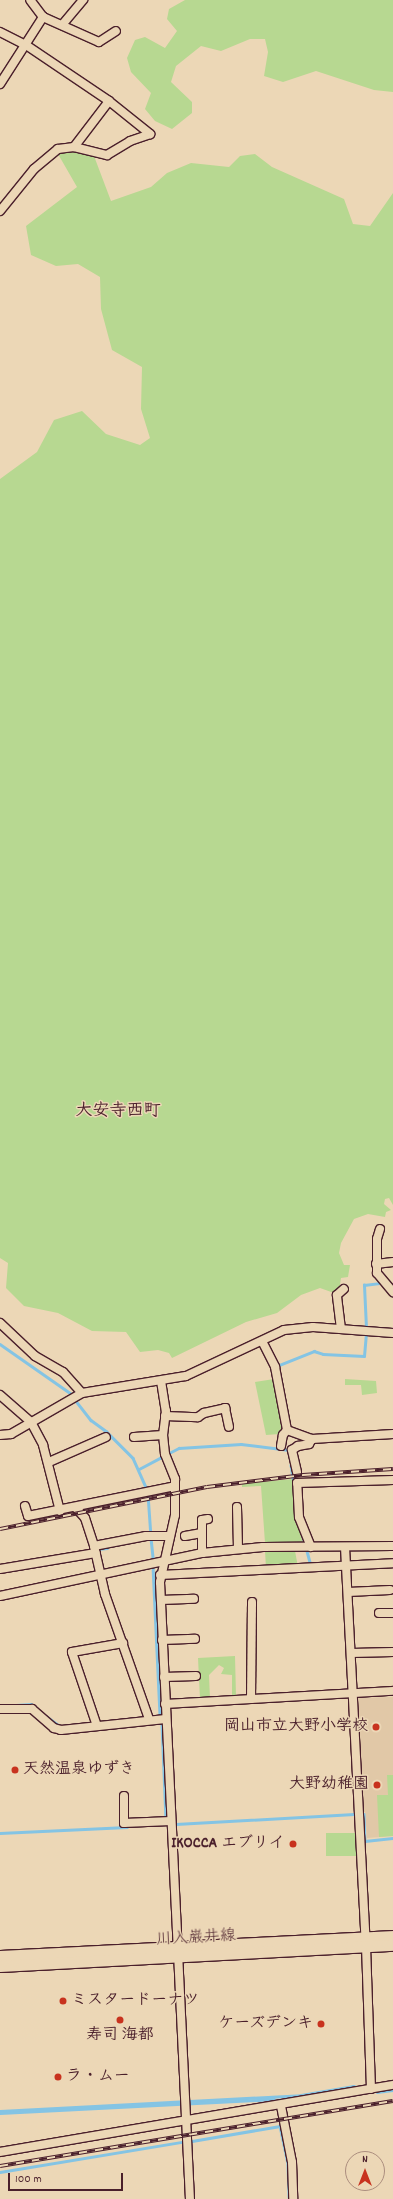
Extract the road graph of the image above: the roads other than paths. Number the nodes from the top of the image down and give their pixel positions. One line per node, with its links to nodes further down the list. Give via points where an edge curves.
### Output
1 (30, 0): 3 (street)
2 (83, 0): 4 (street)
3 (43, 17): 4 (street); 7 (street)
4 (62, 25): 5 (street, via 99,42)
5 (116, 31)
6 (0, 32): 7 (street)
7 (26, 44): 8 (street); 9 (street)
8 (0, 84)
9 (109, 101): 10 (street); 10 (street, via 150,134 130,141 107,155)
10 (74, 147): 11 (street, via 58,149 48,155)
11 (0, 211)
12 (380, 1229): 14 (street, via 376,1239)
13 (393, 1262): 14 (street)
14 (376, 1264): 16 (street, via 380,1278)
15 (344, 1289): 18 (street, via 337,1295)
16 (393, 1292)
17 (0, 1323): 22 (street, via 35,1356 63,1372)
18 (341, 1329): 19 (street); 20 (street, via 302,1327 284,1330)
19 (393, 1333)
20 (262, 1341): 21 (street, via 207,1368); 27 (street, via 275,1367)
21 (162, 1382): 22 (street); 24 (street)
22 (82, 1393): 25 (street)
23 (0, 1395): 25 (street)
24 (165, 1416): 26 (street, via 198,1417 225,1408); 30 (street)
25 (31, 1422): 29 (street, via 10,1434); 35 (street)
26 (229, 1427)
27 (287, 1430): 33 (street); 34 (street)
28 (393, 1434): 33 (street)
29 (0, 1435)
30 (163, 1435): 32 (street); 38 (street)
31 (106, 1437): 35 (street)
32 (134, 1437)
33 (312, 1439): 36 (street, via 309,1444 292,1450)
34 (281, 1446)
35 (49, 1462): 42 (street)
36 (297, 1472)
37 (393, 1480): 47 (street, via 297,1483 299,1517)
38 (175, 1486): 41 (street); 45 (street, via 175,1515)
39 (25, 1506): 42 (street, via 28,1516)
40 (237, 1507): 50 (street)
41 (76, 1508): 42 (street); 51 (street, via 85,1518)
42 (60, 1511)
43 (208, 1519): 44 (street, via 202,1520)
44 (202, 1534): 46 (street); 52 (street)
45 (170, 1536): 51 (street, via 146,1536); 53 (street)
46 (185, 1536)
47 (307, 1546): 48 (street); 50 (street)
48 (345, 1546): 49 (street); 55 (street)
49 (393, 1546)
50 (238, 1549): 52 (street)
51 (95, 1550): 56 (street); 57 (street)
52 (202, 1553): 53 (street)
53 (163, 1559): 57 (street); 58 (street)
54 (393, 1563): 55 (street)
55 (346, 1565): 58 (street); 60 (street)
56 (0, 1569)
57 (99, 1574): 61 (street); 69 (street)
58 (160, 1575): 63 (street)
59 (390, 1590): 60 (street)
60 (348, 1592): 71 (street)
61 (0, 1596)
62 (194, 1598): 63 (street)
63 (161, 1600): 68 (street)
64 (252, 1602): 76 (street)
65 (379, 1613): 66 (street)
66 (393, 1613)
67 (196, 1639): 68 (street)
68 (162, 1640): 73 (street)
69 (123, 1643): 80 (street); 81 (street, via 72,1652)
70 (393, 1652): 71 (street)
71 (351, 1653): 75 (street)
72 (196, 1676): 73 (street)
73 (164, 1677): 77 (street)
74 (393, 1691): 75 (street)
75 (352, 1694): 76 (street); 85 (street)
76 (251, 1699): 77 (street)
77 (165, 1704): 79 (street)
78 (0, 1709): 81 (street, via 32,1709 54,1728 61,1730)
79 (165, 1719): 80 (street); 83 (street)
80 (149, 1720): 81 (street)
81 (97, 1726)
82 (124, 1796): 83 (street, via 124,1823)
83 (168, 1822): 87 (street)
84 (393, 1936): 85 (main road, 川入巌井線)
85 (366, 1942): 86 (main road, 川入巌井線); 87 (main road, 川入巌井線); 91 (street)
86 (393, 1945)
87 (179, 1952): 88 (main road, 川入巌井線); 89 (main road, 川入巌井線); 93 (street)
88 (0, 1956)
89 (0, 1966)
90 (393, 2085): 91 (street)
91 (371, 2089): 92 (street)
92 (282, 2106): 93 (street); 96 (street, via 292,2162)
93 (186, 2122): 94 (street); 95 (street)
94 (0, 2152)
95 (190, 2199)
96 (293, 2199)

